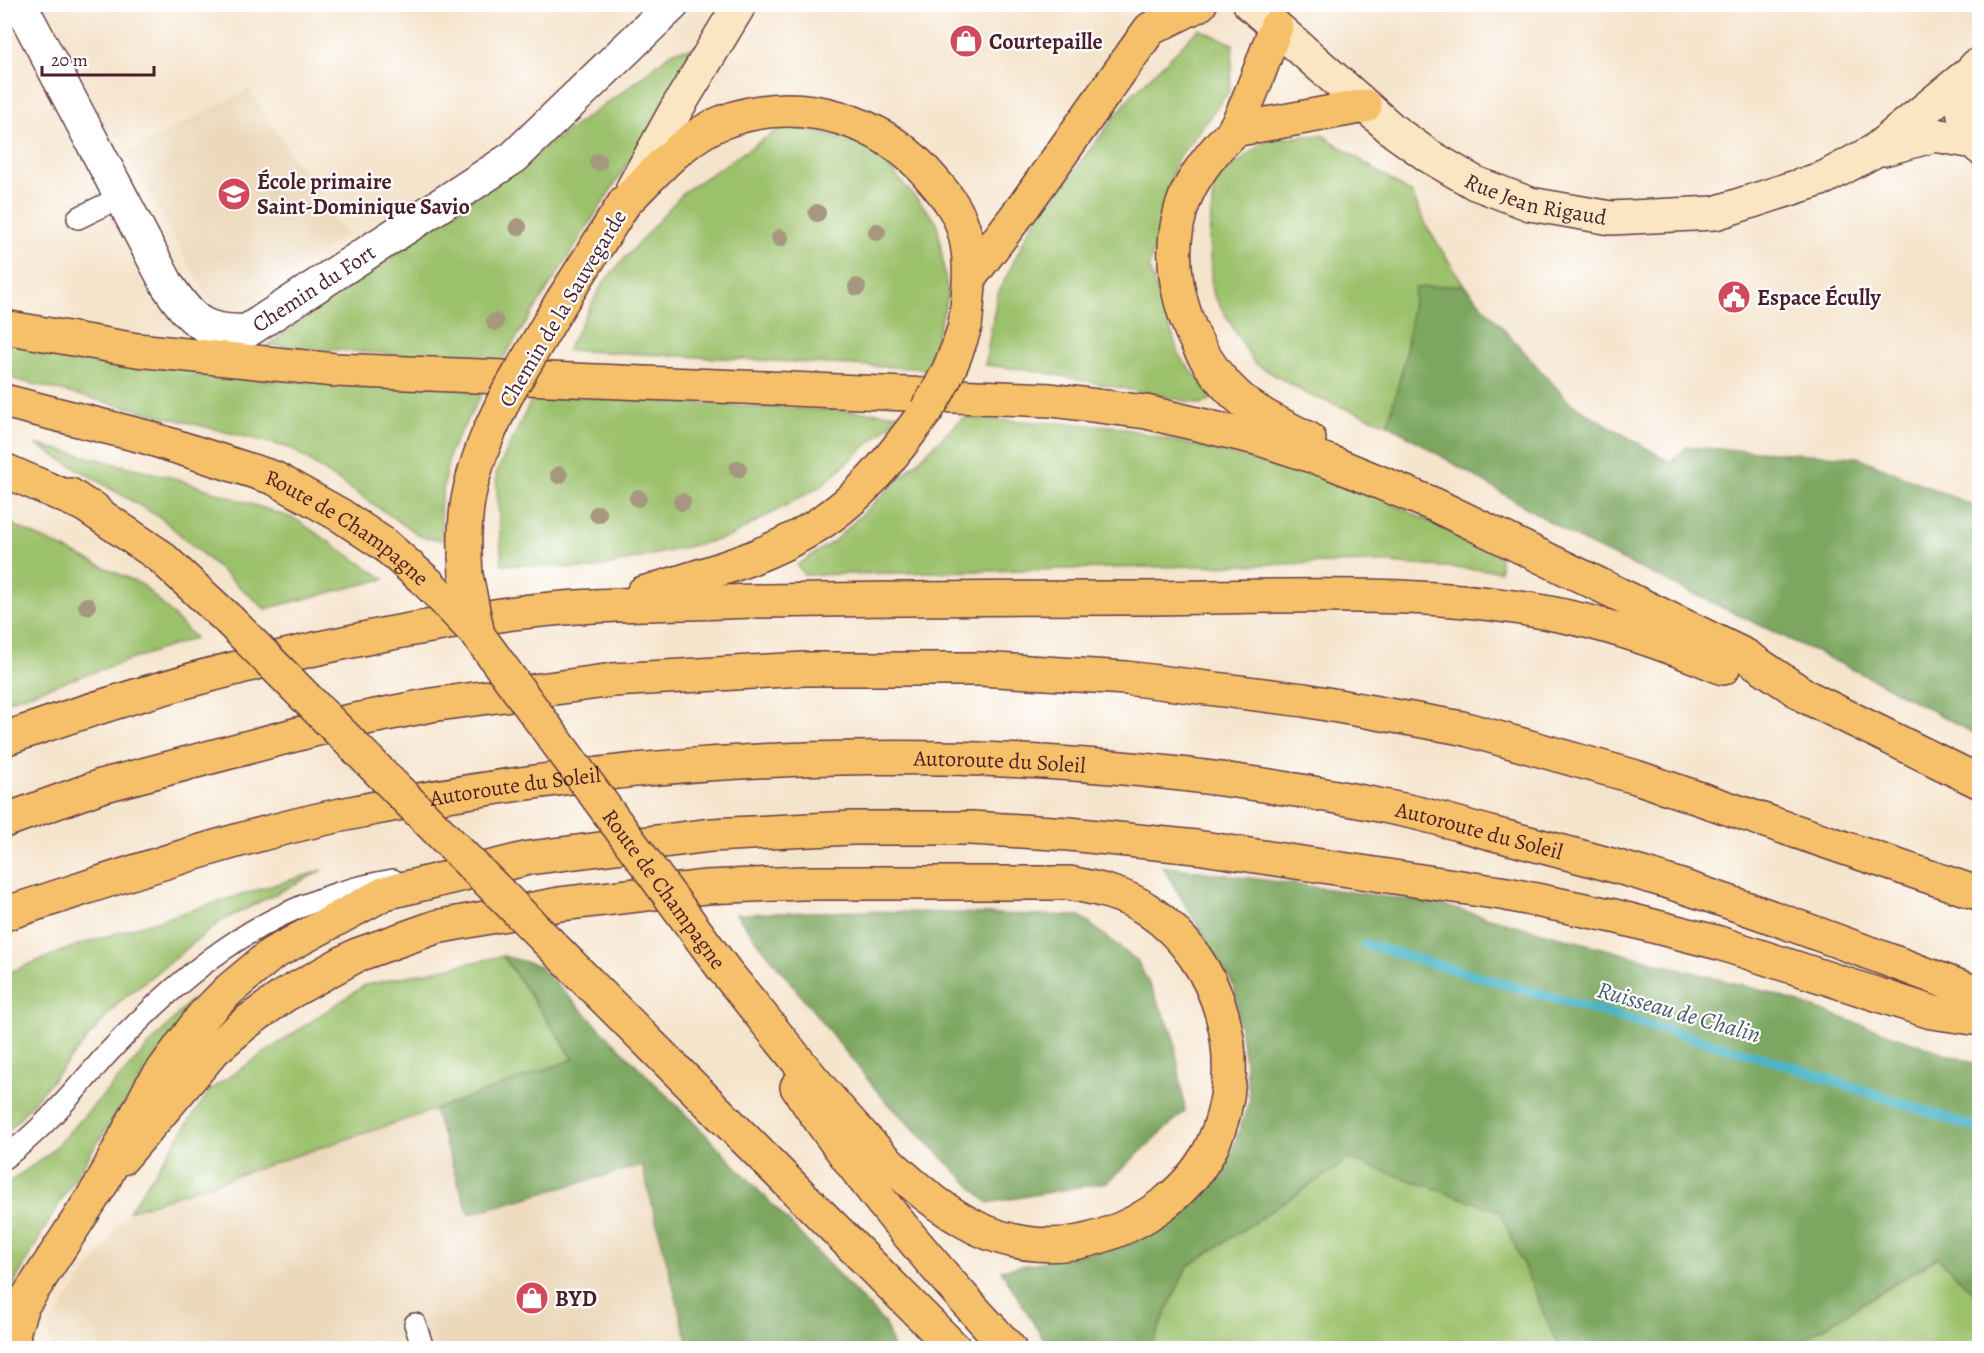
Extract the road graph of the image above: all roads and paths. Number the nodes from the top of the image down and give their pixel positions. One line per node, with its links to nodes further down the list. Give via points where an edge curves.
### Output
1 (20, 4): 13 (street, Chemin du Fort)
2 (673, 4): 13 (street, Chemin du Fort, via 514,157 247,331 220,332 189,316 168,286)
3 (740, 4): 14 (street, Chemin de la Sauvegarde)
4 (1200, 4): 6 (main road)
5 (1250, 4): 7 (street, Rue Jean Rigaud)
6 (1150, 17): 16 (main road, via 1024,206)
7 (1276, 27): 9 (street, Rue Jean Rigaud); 10 (main road)
8 (1976, 66): 11 (street, via 1965,88 1963,106 1966,125); 12 (street, Rue Jean Rigaud)
9 (1365, 106): 10 (main road); 12 (street, Rue Jean Rigaud, via 1429,156 1475,183 1530,204 1611,218 1724,210 1824,178)
10 (1234, 130): 21 (main road, via 1198,172 1184,198 1173,249 1185,312 1207,361 1237,396 1264,416)
11 (1977, 145): 12 (street, Rue Jean Rigaud, via 1935,135)
12 (1874, 152)
13 (121, 197): 15 (lane)
14 (625, 202): 16 (main road, via 686,143 723,122 771,112 823,113 873,129 922,167 961,221 968,245); 24 (main road, Chemin de la Sauvegarde, bridge, via 505,398 480,454 466,502 463,530 466,575)
15 (78, 218)
16 (970, 277): 23 (main road, bridge, via 964,326 947,376 926,411 868,484 841,509 765,551 708,574)
17 (4, 327): 21 (main road, via 137,350 334,370 976,396 1107,406 1260,440 1330,462)
18 (4, 402): 24 (main road, Route de Champagne, bridge, via 146,437 274,478 385,545 428,582)
19 (4, 455): 22 (main road)
20 (4, 470): 22 (main road)
21 (1435, 505): 25 (main road, via 1746,656)
22 (94, 509): 40 (main road, bridge, via 160,556 229,620)
23 (597, 606): 25 (main road, via 894,597 1309,596 1449,600 1574,618 1684,652); 26 (main road, via 516,613 329,645 214,672)
24 (478, 635): 32 (main road, Route de Champagne, bridge)
25 (1807, 697): 27 (main road)
26 (4, 739)
27 (1980, 782)
28 (4, 821): 30 (main road, via 101,786 336,724 431,705 613,680 804,669 980,669 1126,678 1280,697 1462,728 1636,777)
29 (529, 858): 34 (main road, via 711,835 852,828 971,828 1196,847 1507,894 1614,916 1719,943 1931,1012); 35 (lane, via 352,887 262,925 224,947 147,1012 46,1121); 36 (main road, via 384,893 272,954 202,1017 151,1087)
30 (1980, 894)
31 (4, 914): 33 (main road, Autoroute du Soleil, via 177,858 334,817 534,781 754,760 853,756 963,758 1122,767 1263,785 1410,812 1699,891)
32 (725, 971): 36 (main road, via 853,1126 948,1210 1002,1238 1043,1246 1064,1245 1084,1242 1137,1221 1181,1188 1213,1144 1220,1123 1229,1076 1229,1051 1216,997 1203,968 1174,932 1147,909 1122,897 1069,883 1035,881 706,887 560,904 436,927 357,955 285,995 214,1050); 41 (main road, Route de Champagne, via 832,1139 913,1241)
33 (1980, 994)
34 (1980, 1019)
35 (4, 1158)
36 (102, 1183): 38 (main road, via 22,1306)
37 (415, 1324): 39 (lane)
38 (13, 1348)
39 (423, 1348)
40 (954, 1348)
41 (1009, 1348)

